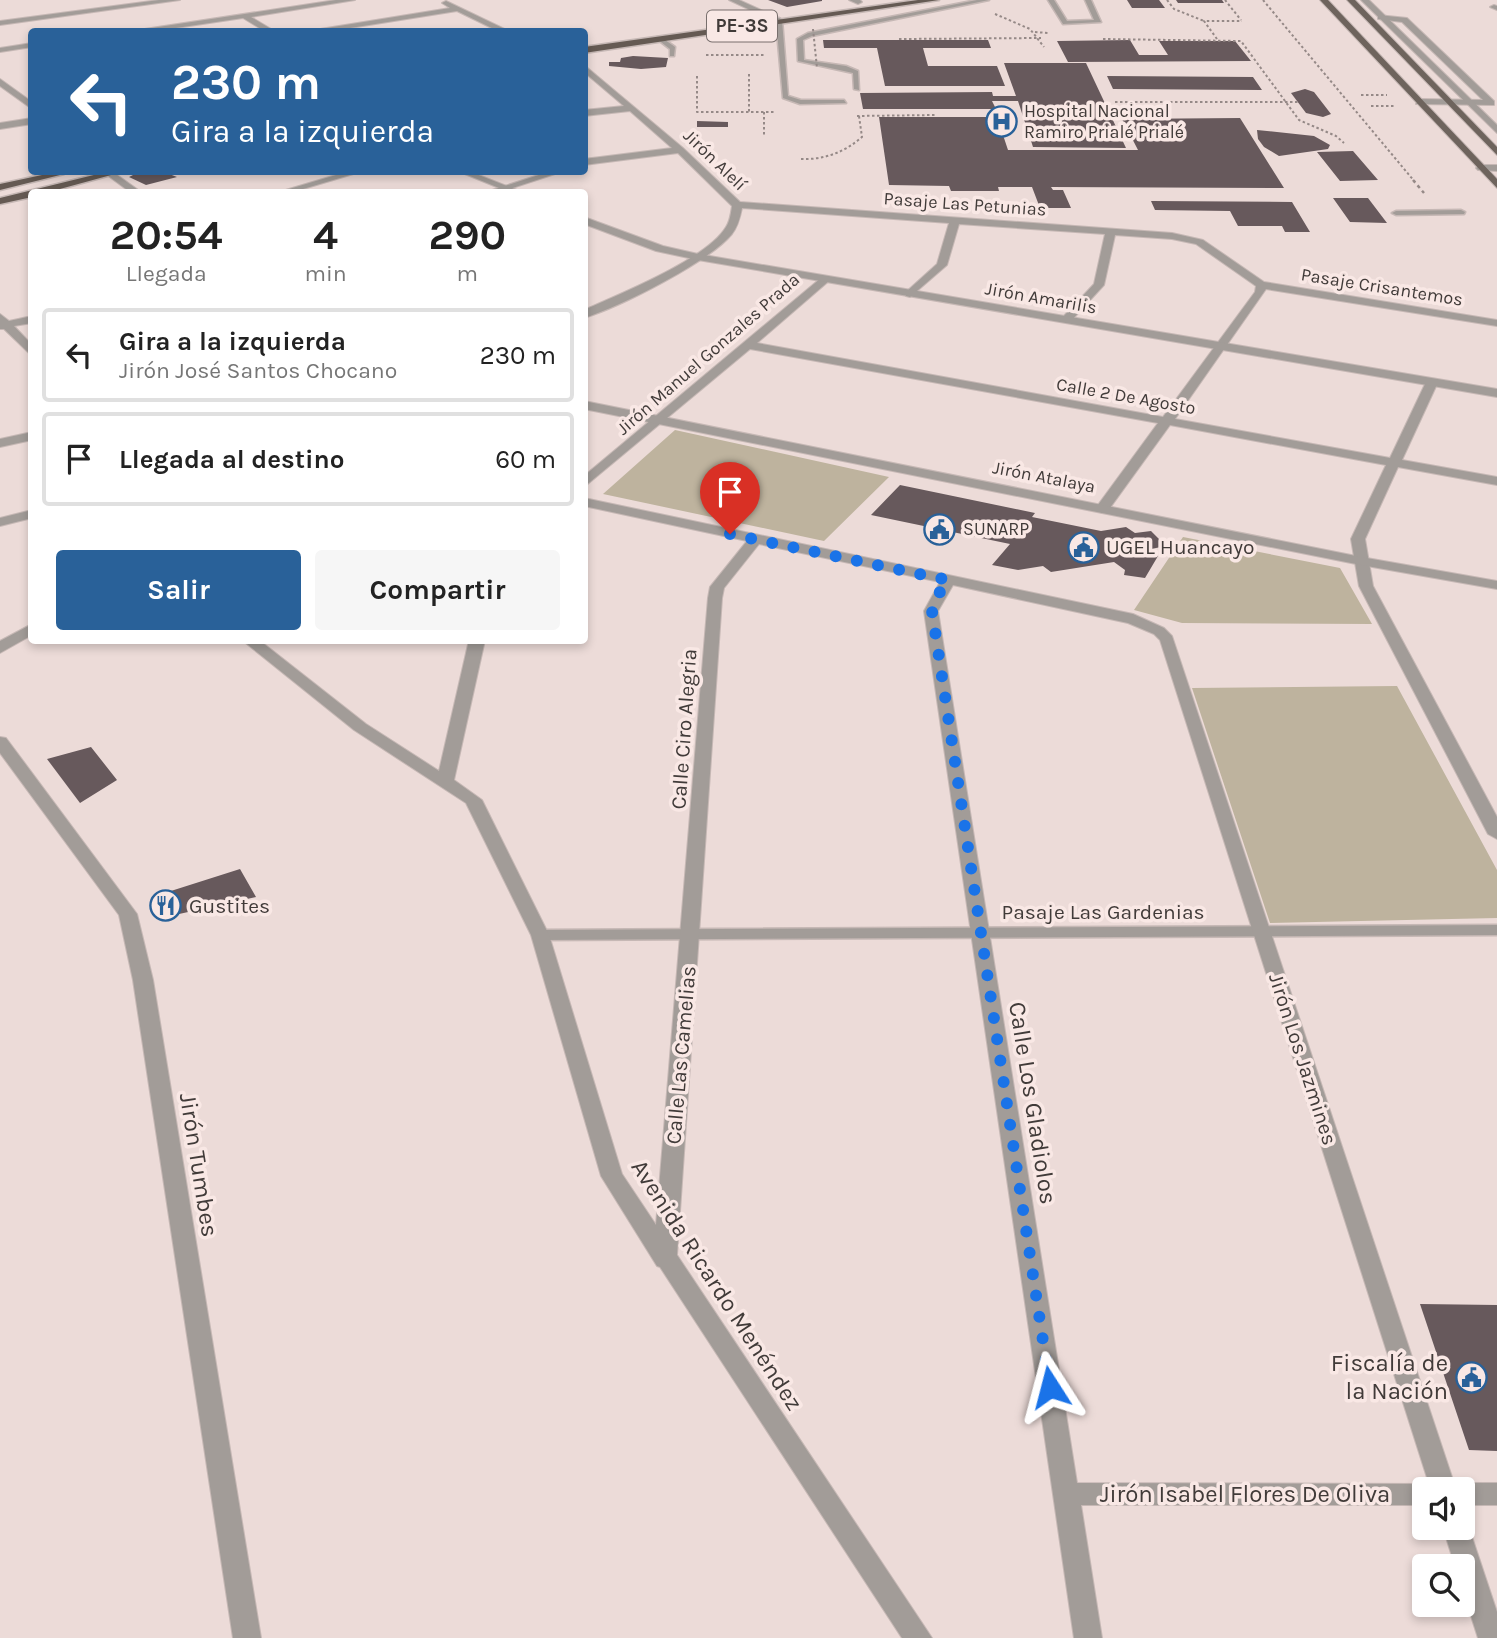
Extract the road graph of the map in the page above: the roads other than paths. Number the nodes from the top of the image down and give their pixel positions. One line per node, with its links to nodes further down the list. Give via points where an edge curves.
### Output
1 (176, 0): 18 (street)
2 (306, 0): 15 (street)
3 (351, 0): 15 (street)
4 (440, 0): 17 (street)
5 (733, 0): 19 (street)
6 (867, 0): 14 (highway, PE-3S)
7 (935, 0): 22 (highway, PE-3S)
8 (986, 0): 36 (lane, via 800,39 801,61 856,72)
9 (1051, 0): 10 (lane, via 1065,23 1098,22)
10 (1088, 0)
11 (1324, 0): 37 (main road)
12 (1351, 0): 38 (main road)
13 (1365, 0): 21 (street)
14 (855, 1): 19 (highway, PE-3S)
15 (316, 5): 20 (street)
16 (78, 6): 18 (street)
17 (457, 9): 26 (street); 27 (street)
18 (87, 12): 23 (street)
19 (767, 14): 22 (street); 28 (highway, PE-3S)
20 (243, 15): 24 (street); 25 (street)
21 (1381, 17): 39 (street); 41 (street, via 1404,20)
22 (779, 20): 28 (highway, PE-3S, via 676,36); 40 (lane, via 785,97)
23 (0, 23)
24 (156, 28)
25 (265, 28)
26 (332, 28)
27 (496, 28)
28 (661, 34): 29 (highway, PE-3S); 31 (highway, PE-3S); 33 (lane, via 673,48)
29 (588, 40)
30 (28, 46): 32 (street)
31 (588, 49)
32 (0, 50)
33 (672, 55)
34 (588, 70): 43 (street, Jirón Alelí)
35 (2, 86): 42 (street)
36 (857, 89)
37 (1419, 102): 38 (street); 51 (main road)
38 (1446, 102): 39 (street); 49 (main road)
39 (1468, 102): 41 (street); 47 (street)
40 (844, 103)
41 (1494, 103)
42 (28, 104)
43 (632, 108): 44 (street); 48 (street, Jirón Alelí)
44 (588, 113)
45 (28, 122): 46 (street)
46 (0, 125)
47 (1497, 130)
48 (680, 150): 50 (street); 69 (street, Jirón Alelí)
49 (1497, 152)
50 (588, 162)
51 (1481, 168): 52 (street); 59 (main road)
52 (1497, 168)
53 (53, 175): 60 (highway)
54 (100, 175): 62 (highway)
55 (115, 175): 63 (street)
56 (344, 175): 64 (street)
57 (472, 175): 61 (street)
58 (546, 175): 61 (street)
59 (1497, 186)
60 (0, 187)
61 (505, 188): 65 (street); 66 (street)
62 (49, 189)
63 (132, 189)
64 (295, 189)
65 (502, 189)
66 (508, 189)
67 (28, 195): 68 (highway)
68 (0, 201)
69 (737, 205): 72 (street, Pasaje Las Petunias); 75 (street, Jirón Alelí, via 729,232)
70 (1461, 212): 71 (lane)
71 (1396, 213)
72 (955, 220): 74 (street, Pasaje Las Petunias); 78 (street, via 942,265)
73 (588, 222): 75 (street, Jirón Amarilis, via 660,249)
74 (1111, 231): 77 (street, Pasaje Las Petunias, via 1190,238); 83 (street, via 1099,285)
75 (698, 257): 76 (street, Jirón Amarilis); 80 (street, Jirón Alelí)
76 (825, 280): 78 (street, Jirón Amarilis); 86 (street, Jirón Manuel Gonzales Prada)
77 (1261, 285): 85 (street, Pasaje Crisantemos); 87 (street, via 1261,292)
78 (910, 294): 83 (street, Jirón Amarilis)
79 (588, 299): 80 (street)
80 (607, 304): 81 (street, Jirón Alelí)
81 (588, 314)
82 (28, 319): 84 (street)
83 (1066, 320): 87 (street, Jirón Amarilis)
84 (2, 322): 88 (street)
85 (1497, 323)
86 (748, 345): 92 (street, Jirón Manuel Gonzales Prada); 93 (street, Calle 2 De Agosto)
87 (1219, 346): 89 (street, Jirón Amarilis); 93 (street)
88 (28, 349)
89 (1432, 382): 90 (street, Jirón Amarilis); 96 (street)
90 (1497, 393)
91 (588, 406): 92 (street, Jirón Atalaya)
92 (662, 420): 97 (street, Jirón Manuel Gonzales Prada); 100 (street, Jirón Atalaya)
93 (1165, 421): 96 (street, Calle 2 De Agosto); 100 (street)
94 (28, 437): 95 (street)
95 (0, 443)
96 (1394, 463): 98 (street, Calle 2 De Agosto); 104 (street, via 1358,539)
97 (588, 480)
98 (1497, 481)
99 (588, 503): 103 (street)
100 (1102, 509): 104 (street, Jirón Atalaya)
101 (28, 515): 102 (street)
102 (0, 522)
103 (755, 540): 105 (street); 117 (street, Calle Ciro Alegria, via 717,587 715,598)
104 (1362, 561): 106 (street, Jirón Atalaya); 113 (street, via 1366,586)
105 (948, 580): 115 (street, Jirón Los Jazmines, via 1133,619 1167,639); 116 (street, Calle Los Gladiolos, via 932,611)
106 (1497, 585)
107 (28, 630): 110 (street)
108 (254, 644): 112 (street, Avenida Ricardo Menéndez, via 360,727)
109 (476, 644): 112 (street)
110 (0, 648)
111 (0, 742): 126 (street, Jirón Tumbes, via 128,914 145,994)
112 (445, 781): 118 (street, Avenida Ricardo Menéndez, via 473,800)
113 (1497, 834)
114 (1497, 930): 115 (lane, Pasaje Las Gardenias)
115 (1262, 932): 116 (lane, Pasaje Las Gardenias); 120 (street, Jirón Los Jazmines)
116 (981, 933): 117 (lane, Pasaje Las Gardenias); 121 (street, Calle Los Gladiolos)
117 (691, 934): 118 (lane, Pasaje Las Gardenias); 119 (street, Calle Las Camelias)
118 (540, 935): 119 (street, Avenida Ricardo Menéndez, via 612,1175)
119 (665, 1260): 127 (street, Avenida Ricardo Menéndez)
120 (1439, 1477)
121 (1066, 1494): 122 (street, Jirón Isabel Flores De Oliva); 128 (street, Calle Los Gladiolos)
122 (1412, 1494)
123 (1475, 1494): 124 (street)
124 (1497, 1494)
125 (1460, 1540): 129 (street)
126 (247, 1638)
127 (918, 1638)
128 (1088, 1638)
129 (1492, 1638)

